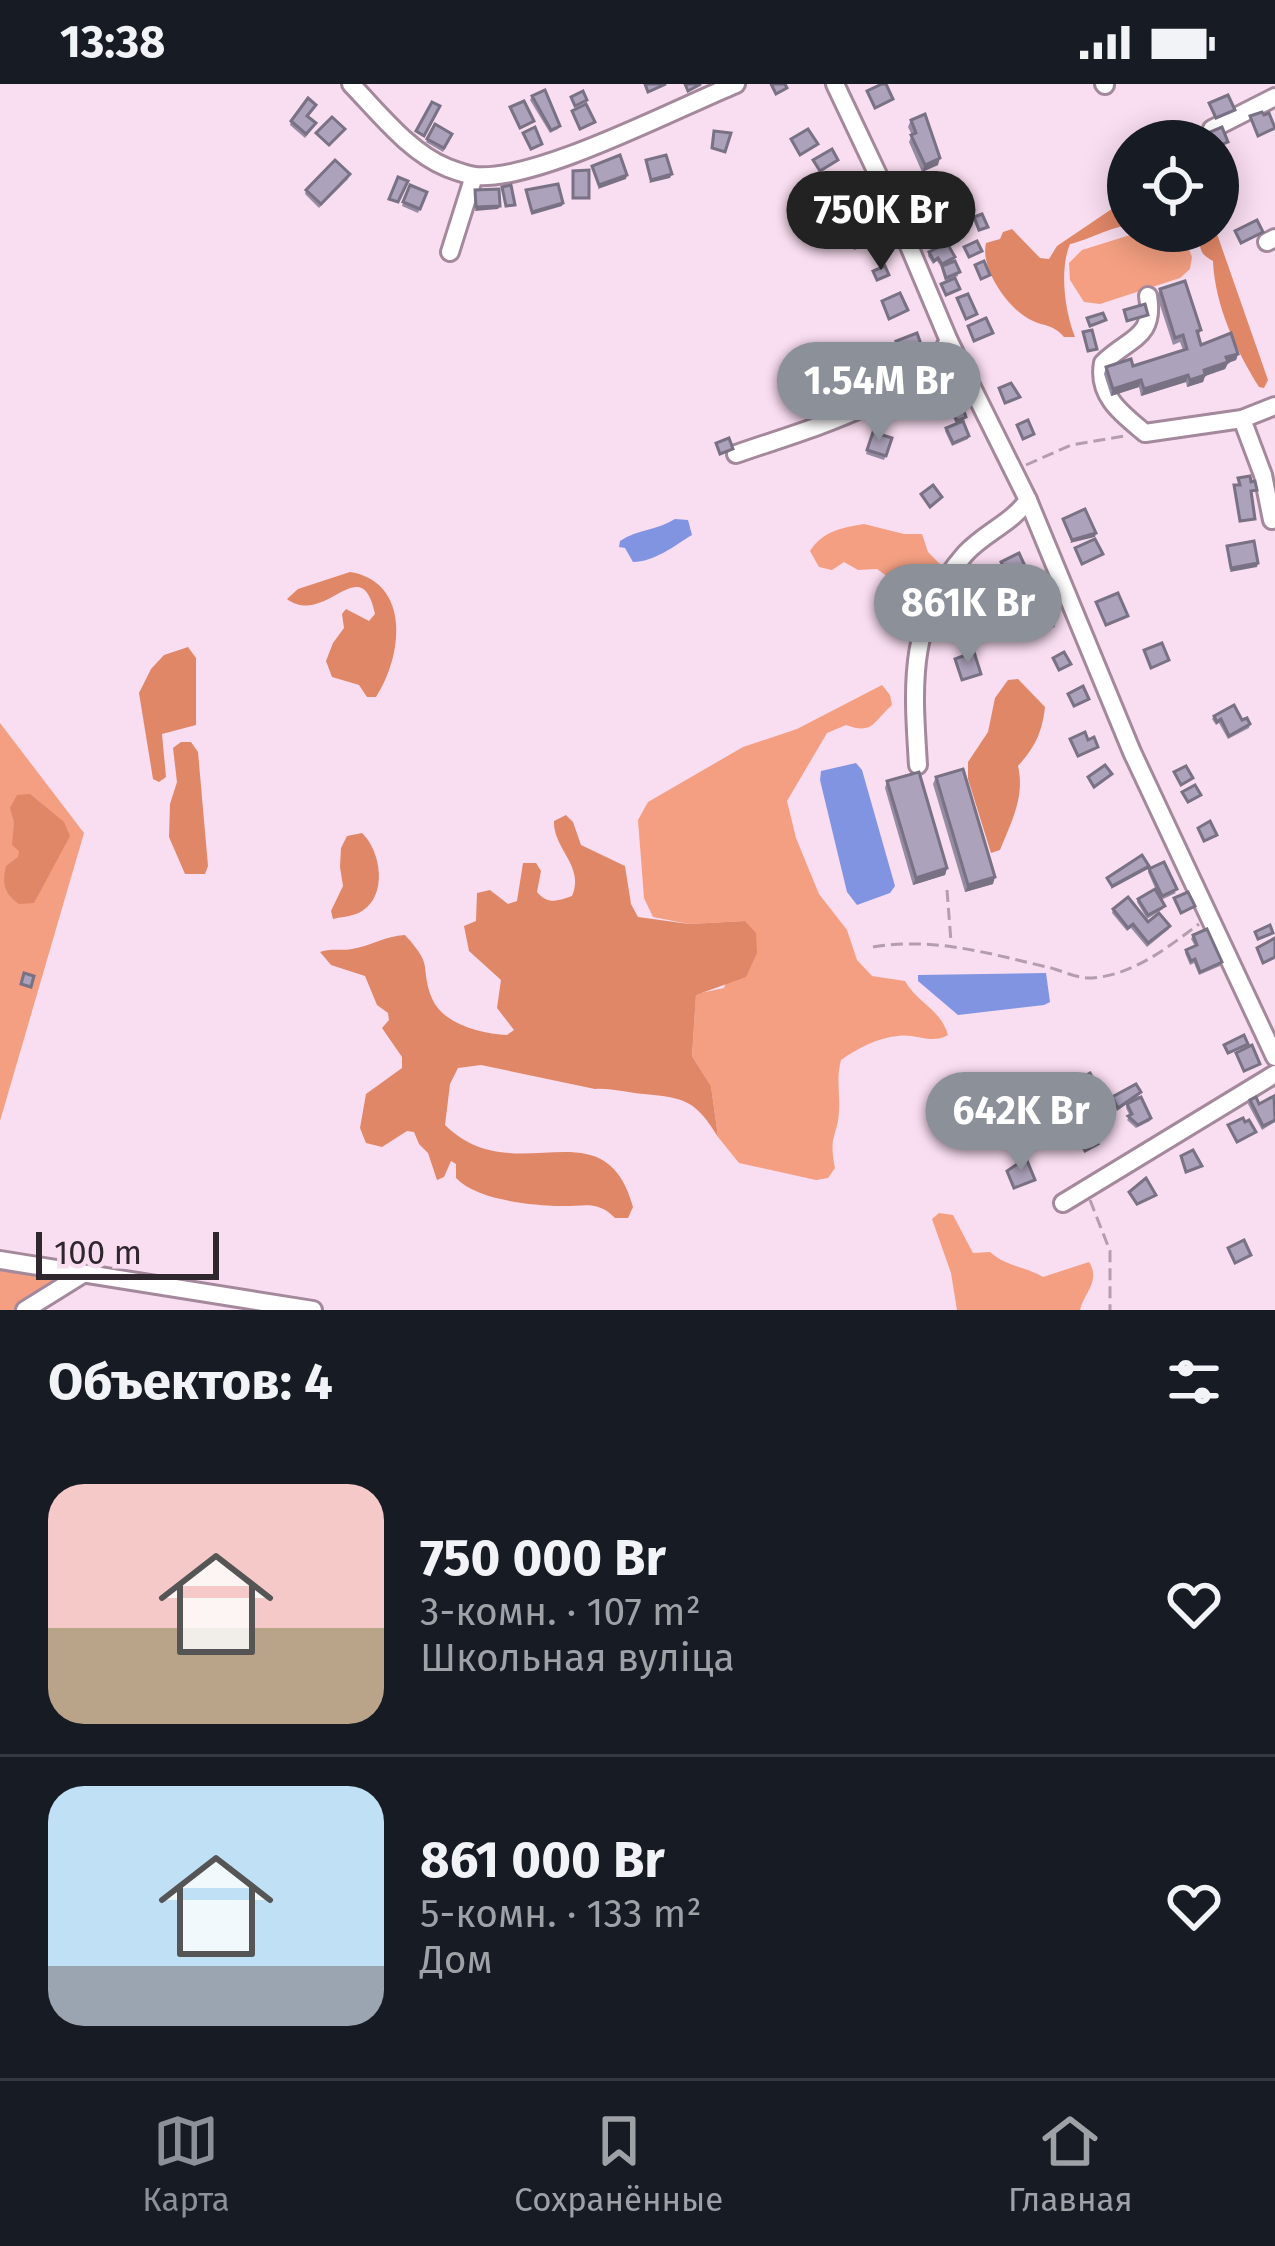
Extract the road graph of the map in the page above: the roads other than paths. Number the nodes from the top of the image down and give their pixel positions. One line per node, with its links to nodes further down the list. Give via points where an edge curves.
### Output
1 (351, 84): 6 (street, via 409,142)
2 (736, 84): 6 (street, via 549,163)
3 (836, 84): 9 (street)
4 (1275, 97): 5 (street)
5 (1230, 120)
6 (474, 176): 7 (street)
7 (450, 252)
8 (1148, 296): 11 (street, via 1147,328 1103,363 1112,404 1145,434)
9 (949, 341): 12 (street, via 892,391); 13 (street)
10 (1275, 406): 11 (street)
11 (1242, 419): 14 (street)
12 (736, 454)
13 (1028, 500): 15 (street, via 962,558 917,640); 16 (street, via 1132,752)
14 (1272, 520)
15 (918, 765)
16 (1275, 1058)
17 (1275, 1074): 18 (street)
18 (1063, 1203)
19 (0, 1260): 20 (street)
20 (83, 1274): 21 (street); 22 (street)
21 (25, 1310)
22 (313, 1310)

